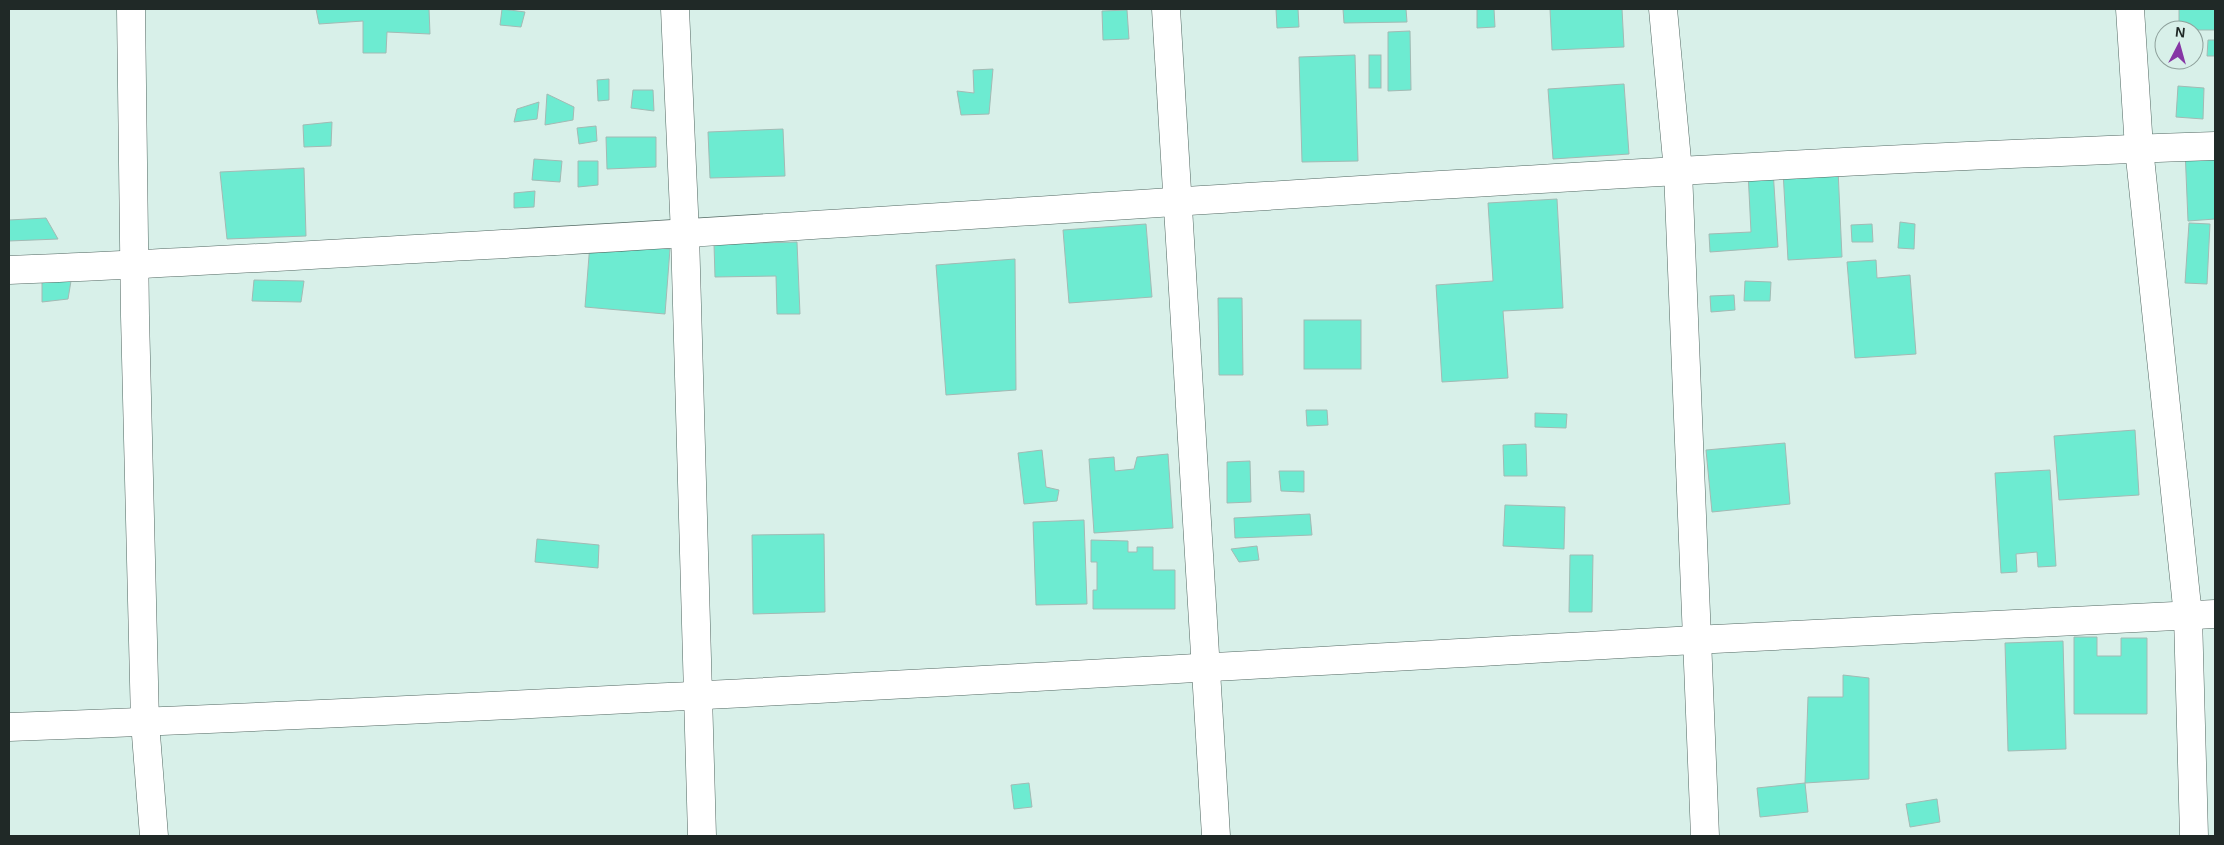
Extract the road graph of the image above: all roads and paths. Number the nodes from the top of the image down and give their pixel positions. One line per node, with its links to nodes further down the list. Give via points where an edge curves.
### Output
1 (131, 9): 11 (street)
2 (676, 9): 10 (street)
3 (1166, 9): 9 (street)
4 (1663, 9): 8 (street)
5 (2130, 9): 7 (street)
6 (2215, 146): 7 (street)
7 (2139, 148): 8 (street); 14 (street)
8 (1678, 171): 9 (street); 15 (street)
9 (1177, 201): 10 (street); 16 (street)
10 (685, 234): 11 (street); 17 (street)
11 (134, 266): 12 (street); 18 (street)
12 (9, 270)
13 (2215, 614): 14 (street)
14 (2188, 616): 15 (street); 24 (street)
15 (1697, 640): 16 (street); 23 (street)
16 (1207, 669): 17 (street); 22 (street)
17 (698, 695): 18 (street); 21 (street)
18 (145, 722): 19 (street); 20 (street)
19 (9, 727)
20 (154, 836)
21 (702, 836)
22 (1216, 836)
23 (1705, 836)
24 (2194, 836)

